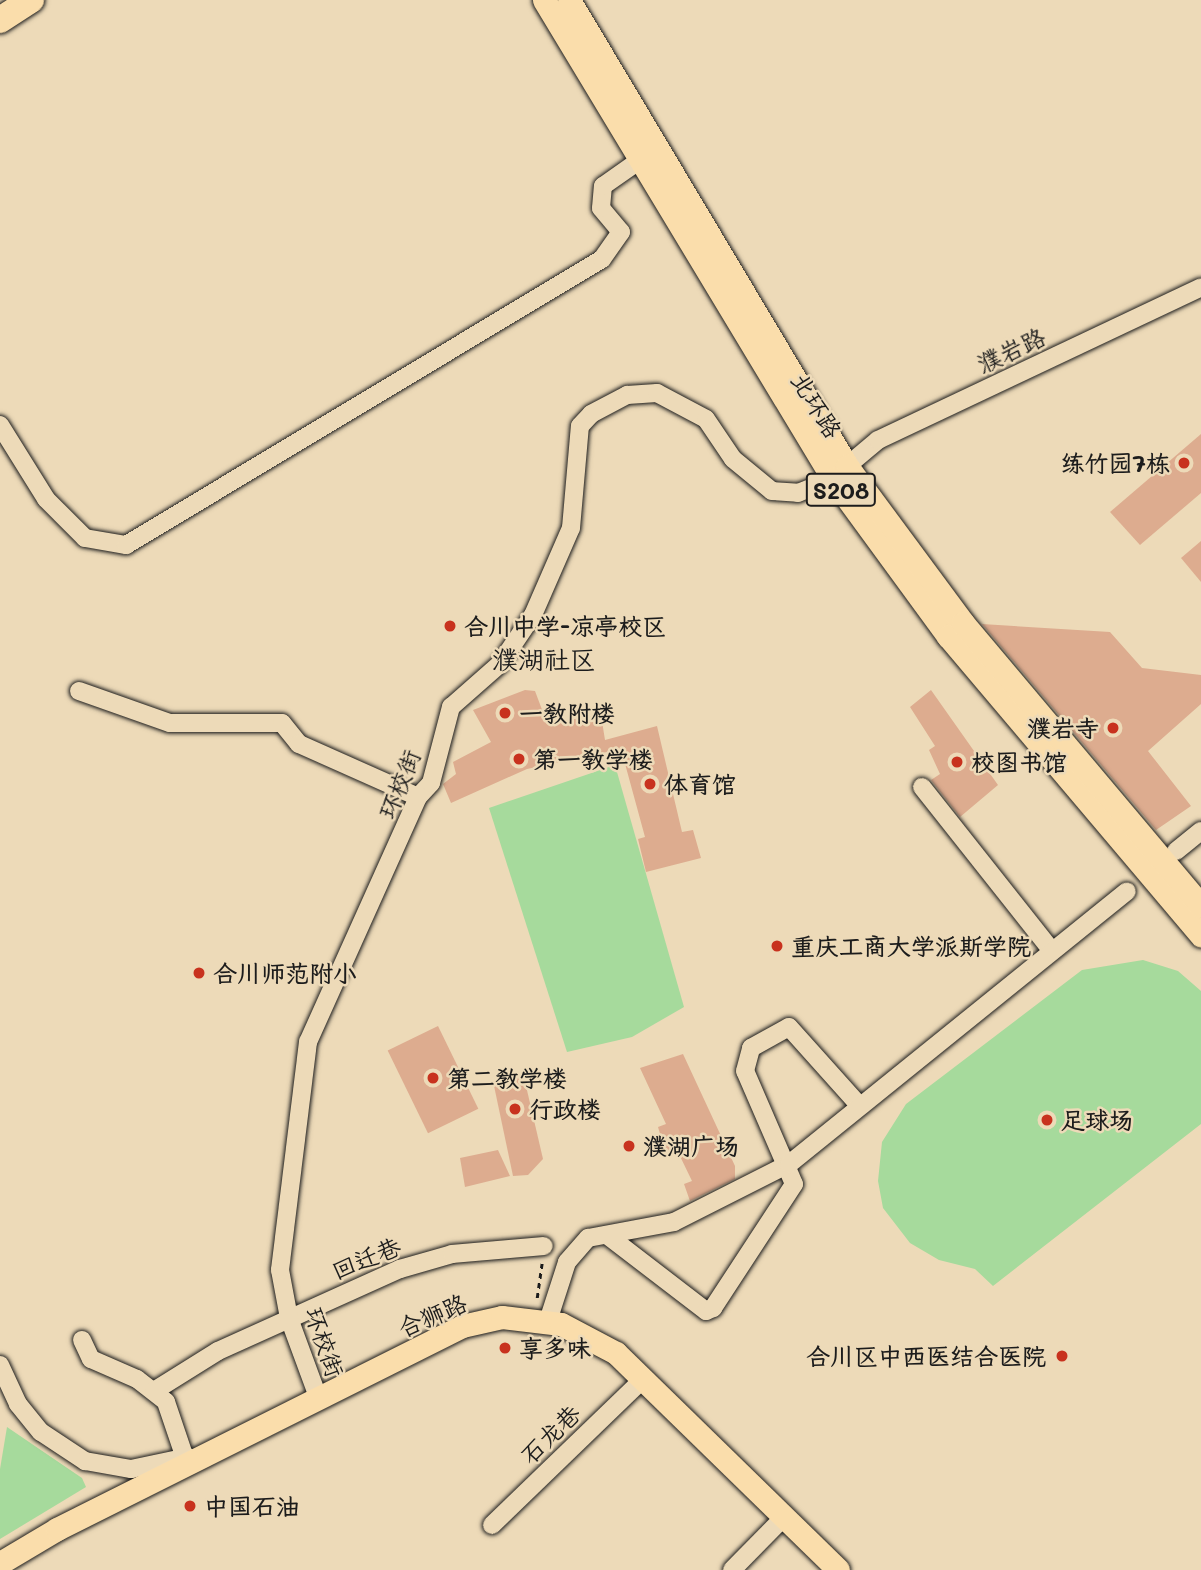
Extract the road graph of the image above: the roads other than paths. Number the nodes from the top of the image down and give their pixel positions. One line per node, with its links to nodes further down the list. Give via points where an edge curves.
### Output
1 (31, 0): 4 (highway)
2 (544, 0): 5 (main road, 北环路 / S208)
3 (569, 0): 8 (main road, 北环路 / S208)
4 (0, 20)
5 (640, 160): 7 (street, via 603,186 601,208 621,232 602,259 125,545 85,538 46,499); 8 (main road, 北环路 / S208)
6 (1201, 286): 8 (street, 濮岩路, via 878,440)
7 (0, 425)
8 (840, 472): 11 (street, 环校街, via 798,493 772,491 733,459 705,419 657,393 627,395 591,414 580,426 571,528 533,615 500,664 451,708 440,732 437,769); 15 (main road, 北环路 / S208); 16 (main road, 北环路 / S208, via 948,636)
9 (79, 691): 11 (street, via 170,723 282,723 299,744)
10 (922, 787): 17 (street)
11 (418, 797): 22 (street, 环校街, via 308,1042 280,1270)
12 (1201, 831): 13 (street)
13 (1177, 851)
14 (1127, 891): 17 (street)
15 (1201, 906)
16 (1201, 935)
17 (1052, 951): 18 (street)
18 (860, 1106): 19 (street); 19 (street, via 789,1027 751,1048 745,1071)
19 (789, 1164): 20 (street, via 674,1222); 20 (street, via 794,1184 790,1193 713,1308 706,1311)
20 (607, 1235): 23 (street, via 588,1238 575,1248)
21 (544, 1246): 22 (street, 回迁巷, via 452,1254 400,1269)
22 (289, 1318): 27 (street, 回迁巷, via 218,1350); 28 (street, 环校街)
23 (541, 1320): 26 (main road, 合狮路, via 586,1334); 28 (main road, 合狮路, via 502,1317 462,1326)
24 (82, 1340): 27 (street, via 91,1359)
25 (0, 1365): 30 (street, via 18,1404 41,1432 85,1461 131,1469)
26 (643, 1379): 31 (main road, 合狮路); 32 (street, 石龙巷)
27 (154, 1391): 30 (street, via 166,1402)
28 (318, 1397): 29 (main road, 合狮路)
29 (209, 1452): 30 (street); 33 (main road, 合狮路)
30 (185, 1458)
31 (784, 1517): 34 (street); 35 (main road, 合狮路)
32 (492, 1525)
33 (0, 1563)
34 (732, 1570)
35 (838, 1570)

